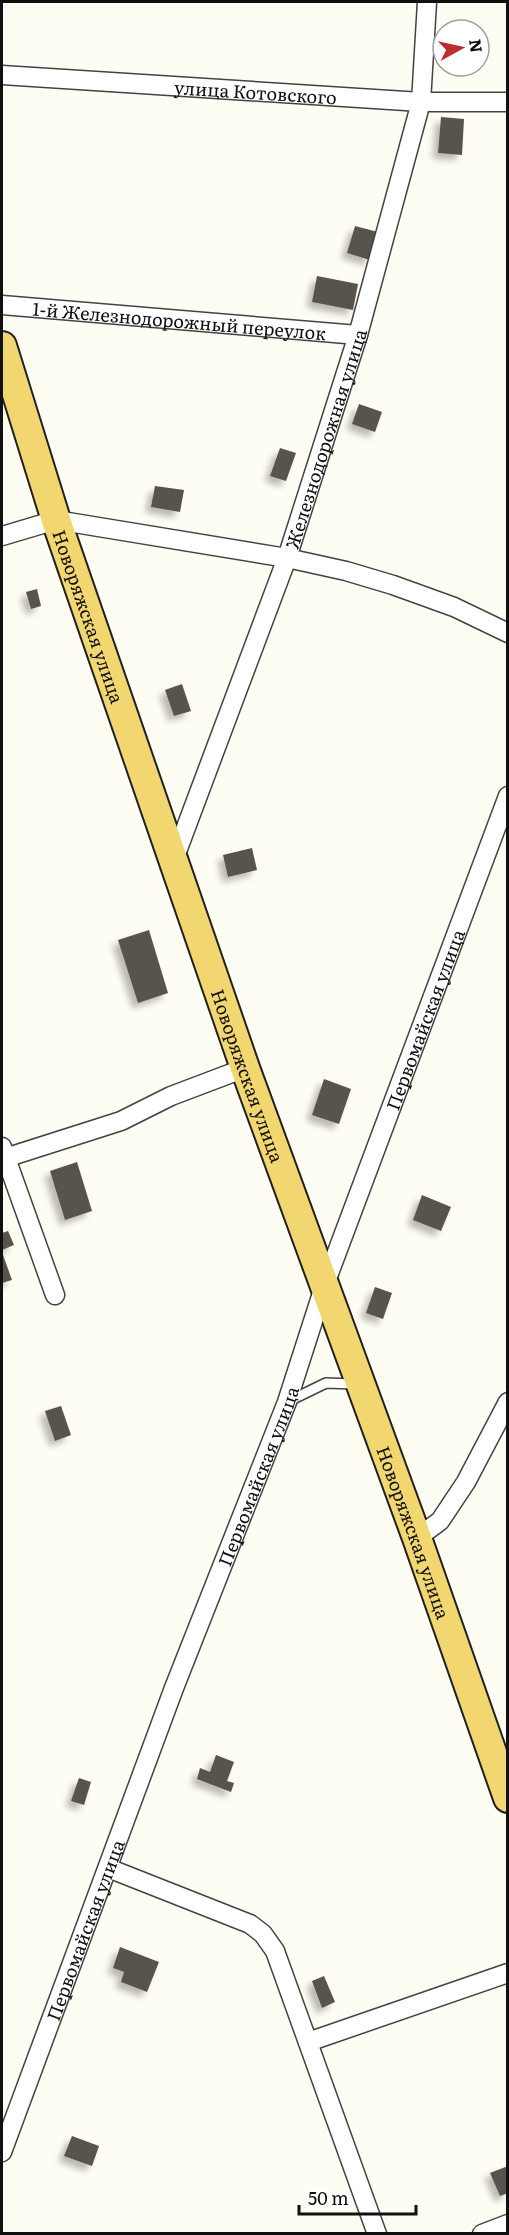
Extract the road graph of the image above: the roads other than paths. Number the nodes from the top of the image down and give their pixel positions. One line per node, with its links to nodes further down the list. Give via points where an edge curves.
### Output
1 (427, 2): 3 (street, Железнодорожная улица)
2 (2, 75): 3 (street, улица Котовского)
3 (421, 102): 4 (street, улица Котовского); 6 (street, Железнодорожная улица)
4 (507, 102)
5 (2, 305): 6 (street, 1-й Железнодорожный переулок)
6 (357, 334): 10 (street, Железнодорожная улица)
7 (2, 346): 8 (main road, Новоряжская улица)
8 (57, 520): 9 (street); 10 (street); 13 (main road, Новоряжская улица)
9 (2, 536)
10 (287, 558): 11 (street, via 393,585); 13 (street, Железнодорожная улица)
11 (507, 633)
12 (507, 796): 16 (street, Первомайская улица)
13 (173, 862): 14 (main road, Новоряжская улица)
14 (245, 1068): 15 (street, via 171,1096 121,1121); 16 (main road, Новоряжская улица)
15 (3, 1154): 17 (street)
16 (325, 1284): 18 (main road, Новоряжская улица); 19 (street, Первомайская улица)
17 (55, 1294)
18 (360, 1384): 19 (lane, via 326,1383); 21 (main road, Новоряжская улица)
19 (288, 1402): 23 (street, Первомайская улица, via 174,1688)
20 (507, 1402): 21 (street, via 466,1482 440,1521)
21 (417, 1538): 22 (main road, Новоряжская улица)
22 (507, 1798)
23 (108, 1868): 25 (street, via 250,1924 263,1934 275,1951); 26 (street, Первомайская улица)
24 (507, 1973): 25 (street)
25 (308, 2042): 28 (street)
26 (2, 2152)
27 (507, 2224): 29 (street)
28 (377, 2234)
29 (482, 2234)

